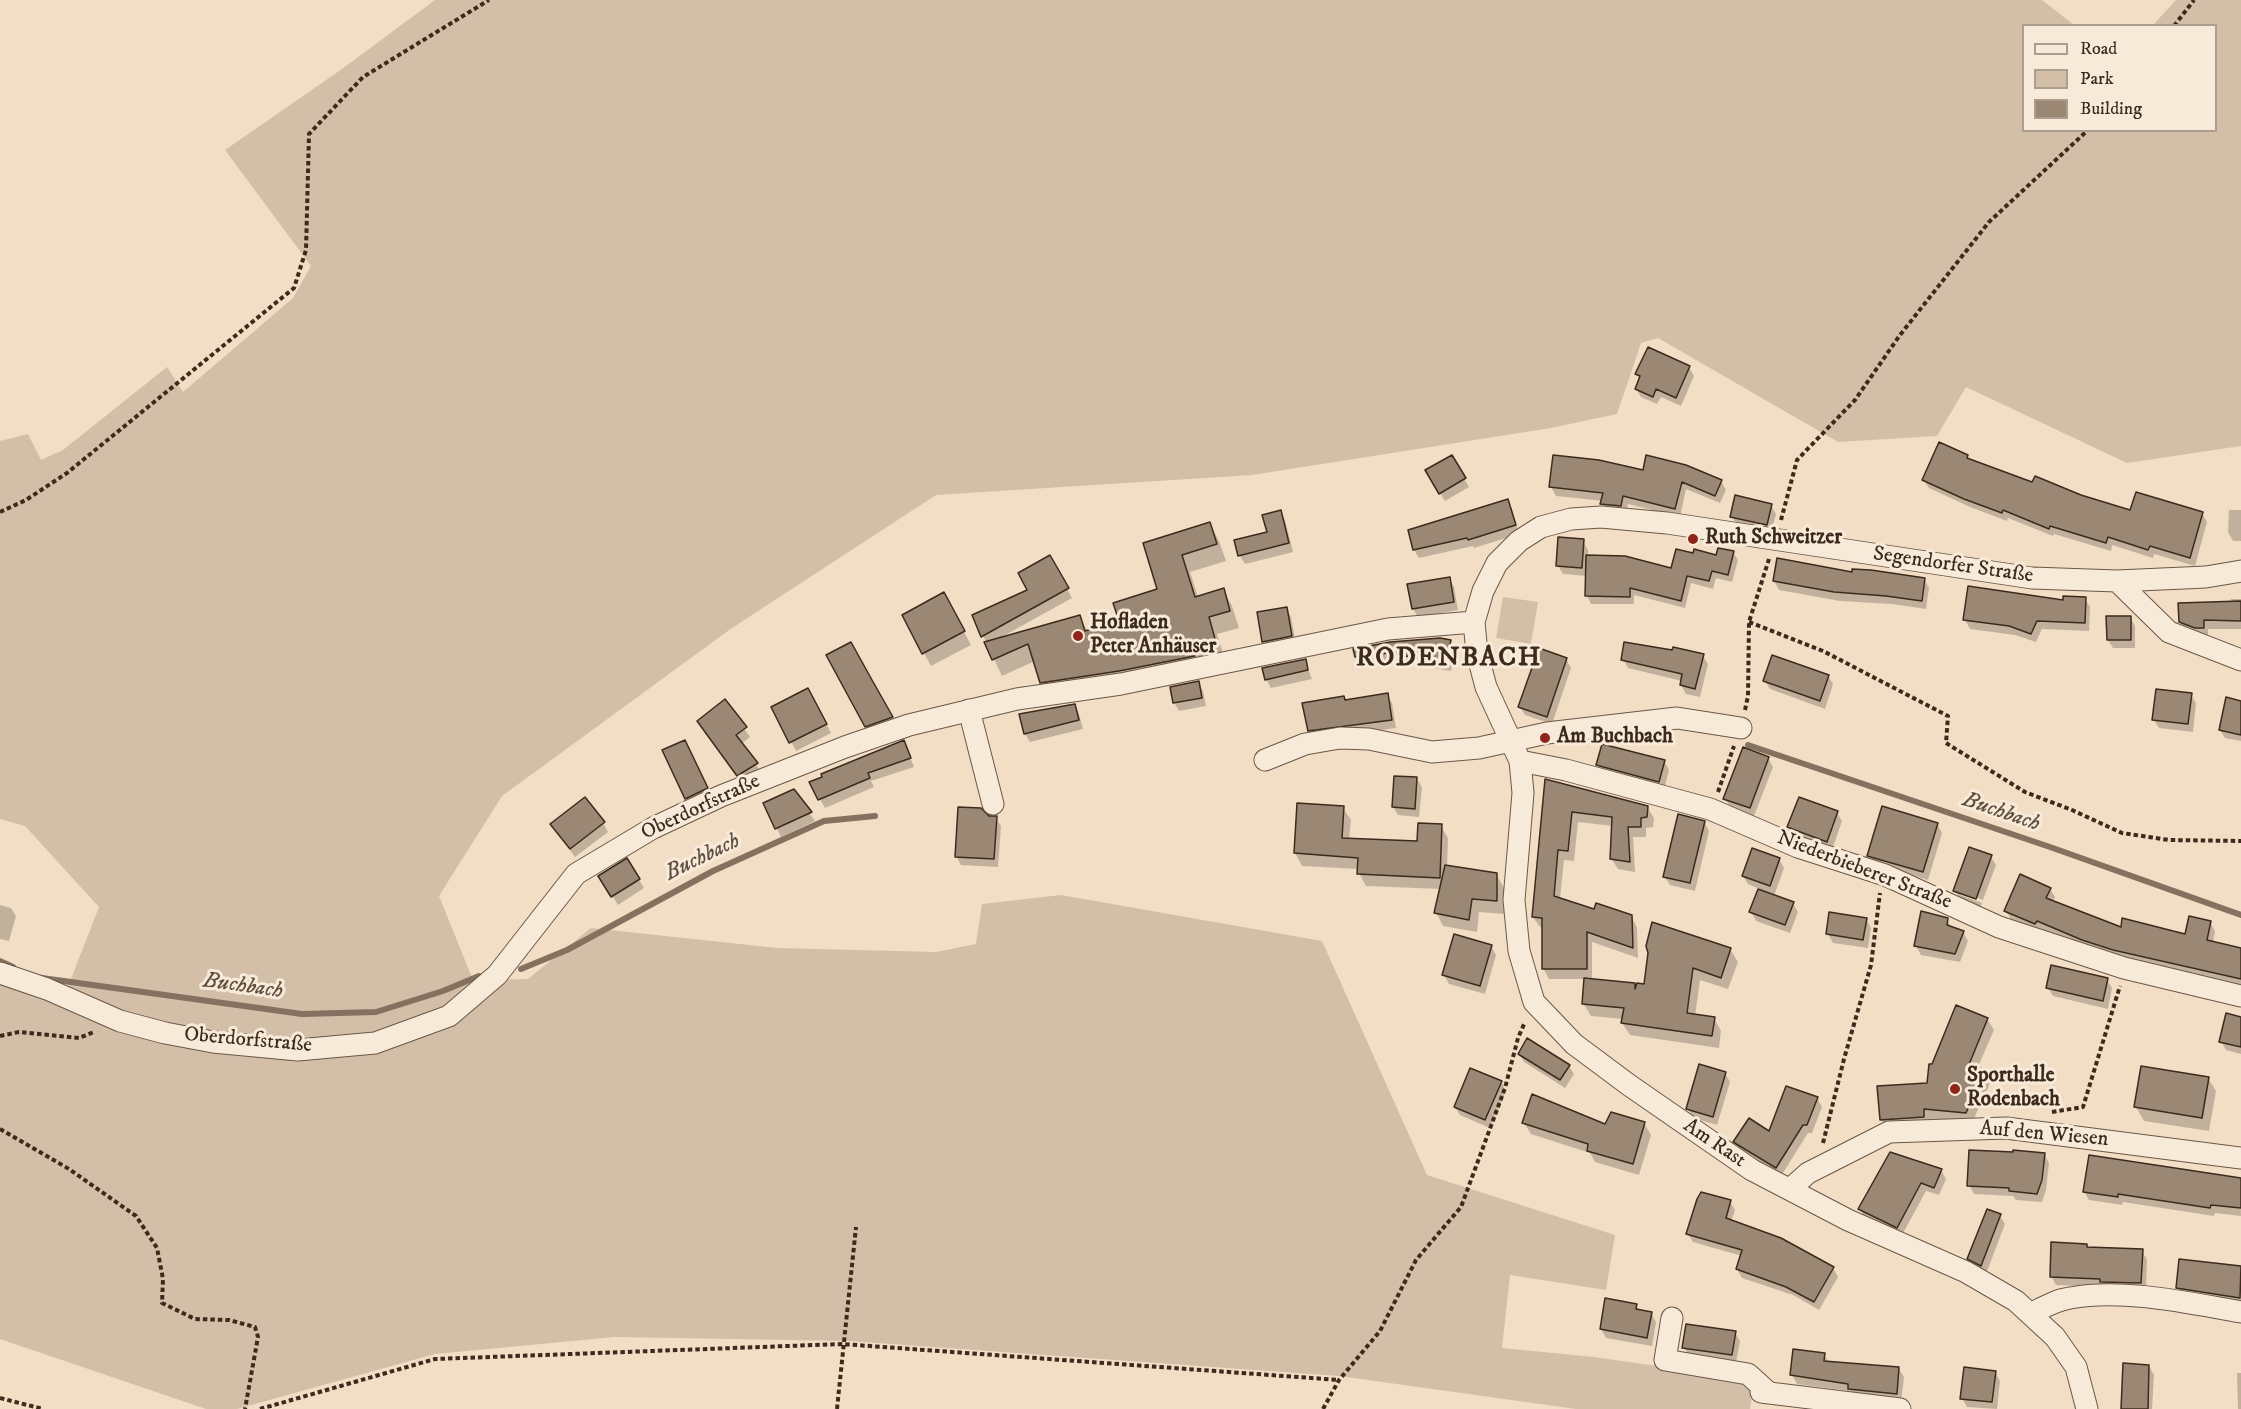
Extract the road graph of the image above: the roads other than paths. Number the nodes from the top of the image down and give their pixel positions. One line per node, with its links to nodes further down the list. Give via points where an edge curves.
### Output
1 (2241, 572): 2 (street, Segendorfer Straße)
2 (2117, 581): 3 (street, Segendorfer Straße, via 2032,578 1667,523 1601,517 1570,519 1541,527 1519,541 1497,563); 4 (street, via 2169,633)
3 (1474, 622): 5 (street, Oberdorfstraße, via 1388,629 1121,684); 7 (street, Segendorfer Straße, via 1486,687)
4 (2241, 660)
5 (969, 710): 10 (street); 11 (street, Oberdorfstraße, via 845,747 653,828 576,874 497,975 449,1016 375,1043 298,1050 213,1042 120,1021)
6 (1741, 728): 7 (street, via 1677,718)
7 (1511, 739): 8 (street, via 1479,748 1432,752 1368,739 1340,738 1305,744); 9 (street, Segendorfer Straße)
8 (1265, 760)
9 (1520, 761): 12 (street, Niederbieberer Straße, via 1710,809 1798,847 1885,875 1999,927 2124,968); 14 (street, Am Rast, via 1523,793 1514,900 1519,951 1534,1002 1574,1044 1629,1085 1752,1170)
10 (993, 804)
11 (0, 973)
12 (2241, 996)
13 (2241, 1158): 14 (street, Auf den Wiesen, via 2006,1128 1889,1132 1808,1173)
14 (1790, 1189): 16 (street, Am Rast, via 1848,1220 1966,1272)
15 (2241, 1312): 16 (street, via 2118,1296 2071,1298)
16 (2032, 1313): 19 (street, Am Rast, via 2076,1367)
17 (1672, 1318): 18 (street, via 1665,1360 1749,1374 1765,1393)
18 (1900, 1409)
19 (2087, 1409)

